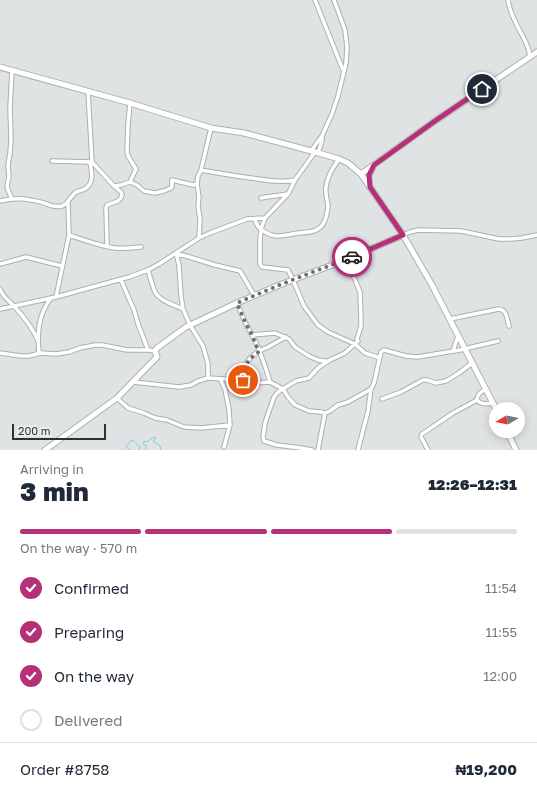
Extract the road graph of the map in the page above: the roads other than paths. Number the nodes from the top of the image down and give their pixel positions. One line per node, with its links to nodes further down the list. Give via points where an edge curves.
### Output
1 (315, 0): 8 (street)
2 (334, 0): 8 (street, via 345,30 347,56)
3 (508, 0): 5 (street, via 515,22 529,47)
4 (537, 52): 5 (street)
5 (530, 56): 17 (street)
6 (0, 67): 7 (street)
7 (12, 71): 9 (street); 27 (street, via 7,186)
8 (344, 71): 12 (street, via 332,114)
9 (88, 91): 10 (street); 16 (street)
10 (130, 102): 11 (street); 21 (street, via 127,152 136,169)
11 (211, 128): 13 (street); 18 (street)
12 (322, 136): 13 (street); 13 (street, via 322,141)
13 (315, 152): 14 (street); 20 (street)
14 (339, 159): 19 (street); 32 (street, via 327,180 328,210 322,226 312,232 279,236)
15 (52, 161): 16 (street)
16 (91, 162): 23 (street); 29 (street, via 91,183)
17 (374, 165): 19 (street); 24 (street, via 369,175)
18 (201, 170): 20 (street, via 270,181); 22 (street)
19 (361, 174): 24 (street)
20 (295, 180): 25 (street)
21 (130, 182): 22 (street, via 144,191 155,193 171,188 172,180); 23 (street)
22 (197, 184): 36 (street)
23 (114, 186): 37 (street, via 122,194 118,201 107,205 106,208)
24 (370, 187): 34 (street)
25 (288, 194): 26 (street); 30 (street)
26 (261, 198)
27 (12, 199): 28 (street); 29 (street, via 26,199 56,207)
28 (0, 201)
29 (68, 201): 33 (street)
30 (265, 218): 31 (street); 32 (street)
31 (255, 219): 32 (street, via 256,226); 36 (street, via 247,219)
32 (261, 229): 45 (street, via 260,266 287,269)
33 (69, 235): 37 (street); 42 (street)
34 (403, 235): 35 (street, via 418,230 461,231 511,239); 40 (street); 54 (street)
35 (537, 235)
36 (199, 238): 39 (street)
37 (107, 246): 38 (street)
38 (141, 247)
39 (176, 254): 43 (street); 47 (street, via 240,271); 52 (street)
40 (355, 256): 45 (street); 62 (street, via 353,275 360,292 361,326)
41 (0, 264): 42 (street, via 26,258)
42 (62, 266): 49 (street)
43 (148, 270): 44 (street); 52 (street, via 156,293)
44 (121, 280): 49 (street); 64 (street)
45 (293, 280): 47 (street); 62 (street, via 304,306 318,325)
46 (0, 289): 51 (street)
47 (254, 295): 50 (street)
48 (51, 298): 49 (street); 51 (street); 60 (street, via 41,317)
49 (56, 298)
50 (237, 303): 55 (street); 57 (street)
51 (15, 306): 53 (street); 60 (street, via 34,331)
52 (183, 309): 55 (street)
53 (0, 310)
54 (450, 319): 56 (street, via 499,309 505,312); 58 (street)
55 (190, 325): 65 (street); 73 (street, via 206,354)
56 (509, 326)
57 (252, 335): 59 (street, via 275,333); 67 (street)
58 (458, 336): 63 (street); 66 (street)
59 (286, 337): 67 (street); 71 (street, via 309,356 324,361)
60 (38, 341): 69 (street)
61 (498, 341): 63 (street)
62 (355, 344): 70 (street, via 364,353); 71 (street, via 345,353)
63 (465, 349): 66 (street); 72 (street)
64 (148, 350): 65 (street); 69 (street, via 126,350 95,345 56,354)
65 (155, 351): 76 (street, via 156,357)
66 (453, 351): 70 (street, via 412,357 384,350)
67 (259, 352): 75 (street, via 245,364); 77 (street)
68 (0, 353): 69 (street, via 30,356)
69 (40, 353)
70 (380, 358): 80 (street)
71 (330, 360): 79 (street, via 309,378 296,381)
72 (472, 362): 78 (street); 82 (street, via 446,381 436,383 423,380)
73 (208, 378): 74 (street); 76 (street, via 179,387)
74 (220, 379): 75 (street); 87 (street, via 226,392)
75 (240, 379): 77 (street, via 255,383)
76 (133, 382): 81 (street)
77 (270, 382): 79 (street)
78 (486, 388): 83 (street, via 479,393); 84 (street)
79 (283, 389): 86 (street, via 292,402 300,407); 91 (street, via 270,406 265,423 264,441)
80 (371, 389): 86 (street); 93 (street)
81 (116, 398): 87 (street, via 128,408 184,427); 90 (street)
82 (382, 398)
83 (476, 400): 85 (street); 94 (street, via 422,434 422,440)
84 (493, 402)
85 (489, 403)
86 (325, 413): 92 (street)
87 (230, 425): 89 (street)
88 (510, 438): 95 (street)
89 (224, 447)
90 (45, 450)
91 (312, 450)
92 (318, 450)
93 (358, 450)
94 (428, 450)
95 (516, 450)

